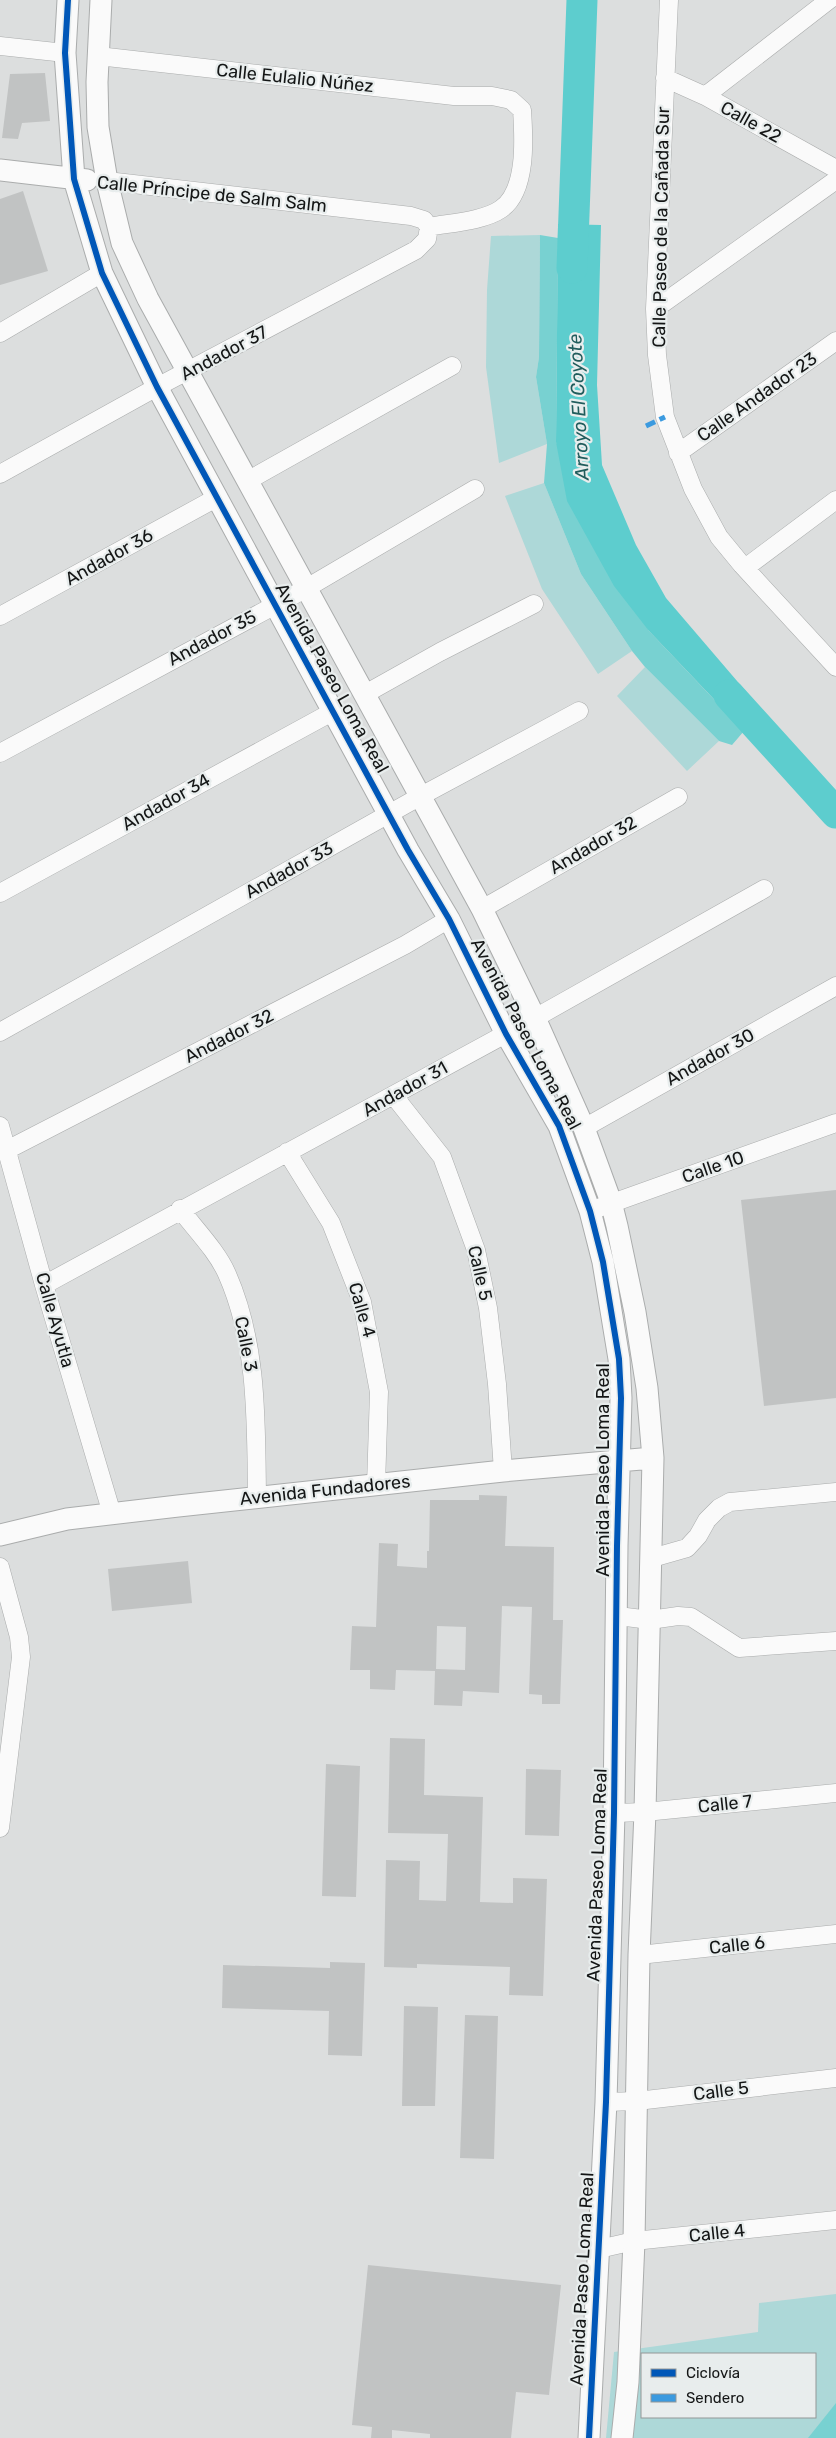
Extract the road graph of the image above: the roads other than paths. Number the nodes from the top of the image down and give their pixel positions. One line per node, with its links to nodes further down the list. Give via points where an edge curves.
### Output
1 (68, 0): 6 (street, Avenida Paseo Loma Real)
2 (101, 0): 7 (street, Avenida Paseo Loma Real)
3 (669, 0): 8 (street, Calle Paseo de la Cañada Sur)
4 (829, 0): 9 (street)
5 (0, 46): 6 (street)
6 (65, 53): 12 (street, Avenida Paseo Loma Real)
7 (98, 56): 14 (street, Avenida Paseo Loma Real, via 98,127); 15 (street, Calle Eulalio Núñez, via 511,100 522,110 524,151 514,197 500,210 475,219)
8 (665, 78): 9 (street, Calle 22); 17 (street, Calle Paseo de la Cañada Sur)
9 (705, 96): 10 (street, Calle 22)
10 (836, 169)
11 (0, 170): 12 (street, Calle Príncipe de Salm Salm)
12 (74, 179): 14 (street, Calle Príncipe de Salm Salm); 16 (street, Avenida Paseo Loma Real)
13 (836, 180): 17 (street)
14 (107, 181): 15 (street, Calle Príncipe de Salm Salm, via 411,216); 21 (street, Avenida Paseo Loma Real, via 122,243)
15 (427, 223): 21 (street, Andador 37, via 427,239 416,250)
16 (102, 273): 18 (street); 22 (street, Avenida Paseo Loma Real)
17 (655, 309): 23 (street, Calle Paseo de la Cañada Sur, via 665,417)
18 (0, 333)
19 (836, 341): 23 (street, Calle Andador 23)
20 (452, 366): 25 (street)
21 (188, 372): 22 (street, Andador 37); 25 (street, Avenida Paseo Loma Real)
22 (157, 387): 24 (street, Andador 37); 27 (street, Avenida Paseo Loma Real)
23 (678, 453): 29 (street, Calle Paseo de la Cañada Sur, via 711,524)
24 (0, 474)
25 (249, 480): 30 (street, Avenida Paseo Loma Real)
26 (475, 489): 30 (street, Andador 35)
27 (218, 497): 31 (street, Avenida Paseo Loma Real); 33 (street, Andador 36)
28 (836, 500): 29 (street)
29 (745, 568): 34 (street, Calle Paseo de la Cañada Sur)
30 (305, 589): 31 (street, Andador 35); 35 (street, Avenida Paseo Loma Real)
31 (274, 604): 37 (street, Avenida Paseo Loma Real); 38 (street, Andador 35)
32 (534, 604): 35 (street)
33 (0, 616)
34 (836, 666)
35 (365, 694): 40 (street, Avenida Paseo Loma Real)
36 (579, 711): 40 (street, Andador 33)
37 (332, 712): 41 (street, Avenida Paseo Loma Real); 43 (street, Andador 34)
38 (0, 753)
39 (678, 796): 44 (street, Andador 32)
40 (419, 797): 41 (street, Andador 33); 44 (street, Avenida Paseo Loma Real)
41 (389, 813): 45 (street, Avenida Paseo Loma Real); 48 (street, Andador 33)
42 (764, 889): 47 (street, Andador 31)
43 (0, 893)
44 (482, 909): 47 (street, Avenida Paseo Loma Real)
45 (449, 919): 49 (street, Avenida Paseo Loma Real); 54 (street, Andador 32, via 397,949)
46 (836, 986): 53 (street, Andador 30)
47 (535, 1018): 49 (street, Andador 31); 53 (street, Avenida Paseo Loma Real)
48 (0, 1032)
49 (506, 1034): 50 (street, Andador 31); 58 (street, Avenida Paseo Loma Real, via 559,1126)
50 (394, 1096): 55 (street, Andador 31); 63 (street, Calle 5, via 442,1157 476,1250 490,1327)
51 (836, 1123): 56 (street, Calle 10)
52 (0, 1126): 54 (street, Calle Ayutla)
53 (584, 1128): 56 (street, Avenida Paseo Loma Real)
54 (7, 1150): 60 (street, Calle Ayutla)
55 (287, 1152): 57 (street, Andador 31); 64 (street, Calle 4, via 331,1222 362,1302 379,1392)
56 (611, 1202): 58 (street, Calle 10); 59 (street, Avenida Paseo Loma Real)
57 (180, 1209): 60 (street, Andador 31); 66 (street, Calle 3, via 227,1273 243,1318 252,1362)
58 (590, 1211): 59 (street, Avenida Paseo Loma Real)
59 (613, 1260): 61 (street, Avenida Paseo Loma Real, via 647,1388); 62 (street, Avenida Paseo Loma Real, via 621,1398)
60 (44, 1285): 67 (street, Calle Ayutla)
61 (652, 1458): 62 (street, Avenida Fundadores); 69 (street, Avenida Paseo Loma Real)
62 (619, 1461): 63 (street, Avenida Fundadores); 71 (street, Avenida Paseo Loma Real)
63 (504, 1470): 64 (street, Avenida Fundadores)
64 (376, 1485): 66 (street, Avenida Fundadores)
65 (836, 1492): 69 (street, via 730,1502 706,1520 687,1548)
66 (257, 1497): 67 (street, Avenida Fundadores)
67 (112, 1514): 68 (street, Avenida Fundadores, via 67,1519)
68 (0, 1535)
69 (652, 1558): 72 (street, Avenida Paseo Loma Real)
70 (0, 1567): 77 (street, via 19,1636 21,1656)
71 (618, 1616): 72 (street); 76 (street, Avenida Paseo Loma Real)
72 (650, 1620): 73 (street, via 692,1617 738,1648); 75 (street, Avenida Paseo Loma Real)
73 (836, 1641)
74 (836, 1794): 75 (street, Calle 7)
75 (645, 1812): 76 (street, Calle 7); 79 (street, Avenida Paseo Loma Real)
76 (614, 1813): 82 (street, Avenida Paseo Loma Real)
77 (0, 1828)
78 (836, 1934): 79 (street, Calle 6)
79 (639, 1955): 81 (street, Avenida Paseo Loma Real)
80 (836, 2078): 81 (street, Calle 5)
81 (637, 2100): 82 (street, Calle 5); 84 (street, Avenida Paseo Loma Real)
82 (606, 2102): 85 (street, Avenida Paseo Loma Real)
83 (836, 2220): 84 (street, Calle 4)
84 (634, 2241): 85 (street, Calle 4); 87 (street, Avenida Paseo Loma Real, via 628,2382)
85 (599, 2248): 86 (street, Avenida Paseo Loma Real)
86 (589, 2438)
87 (622, 2438)

